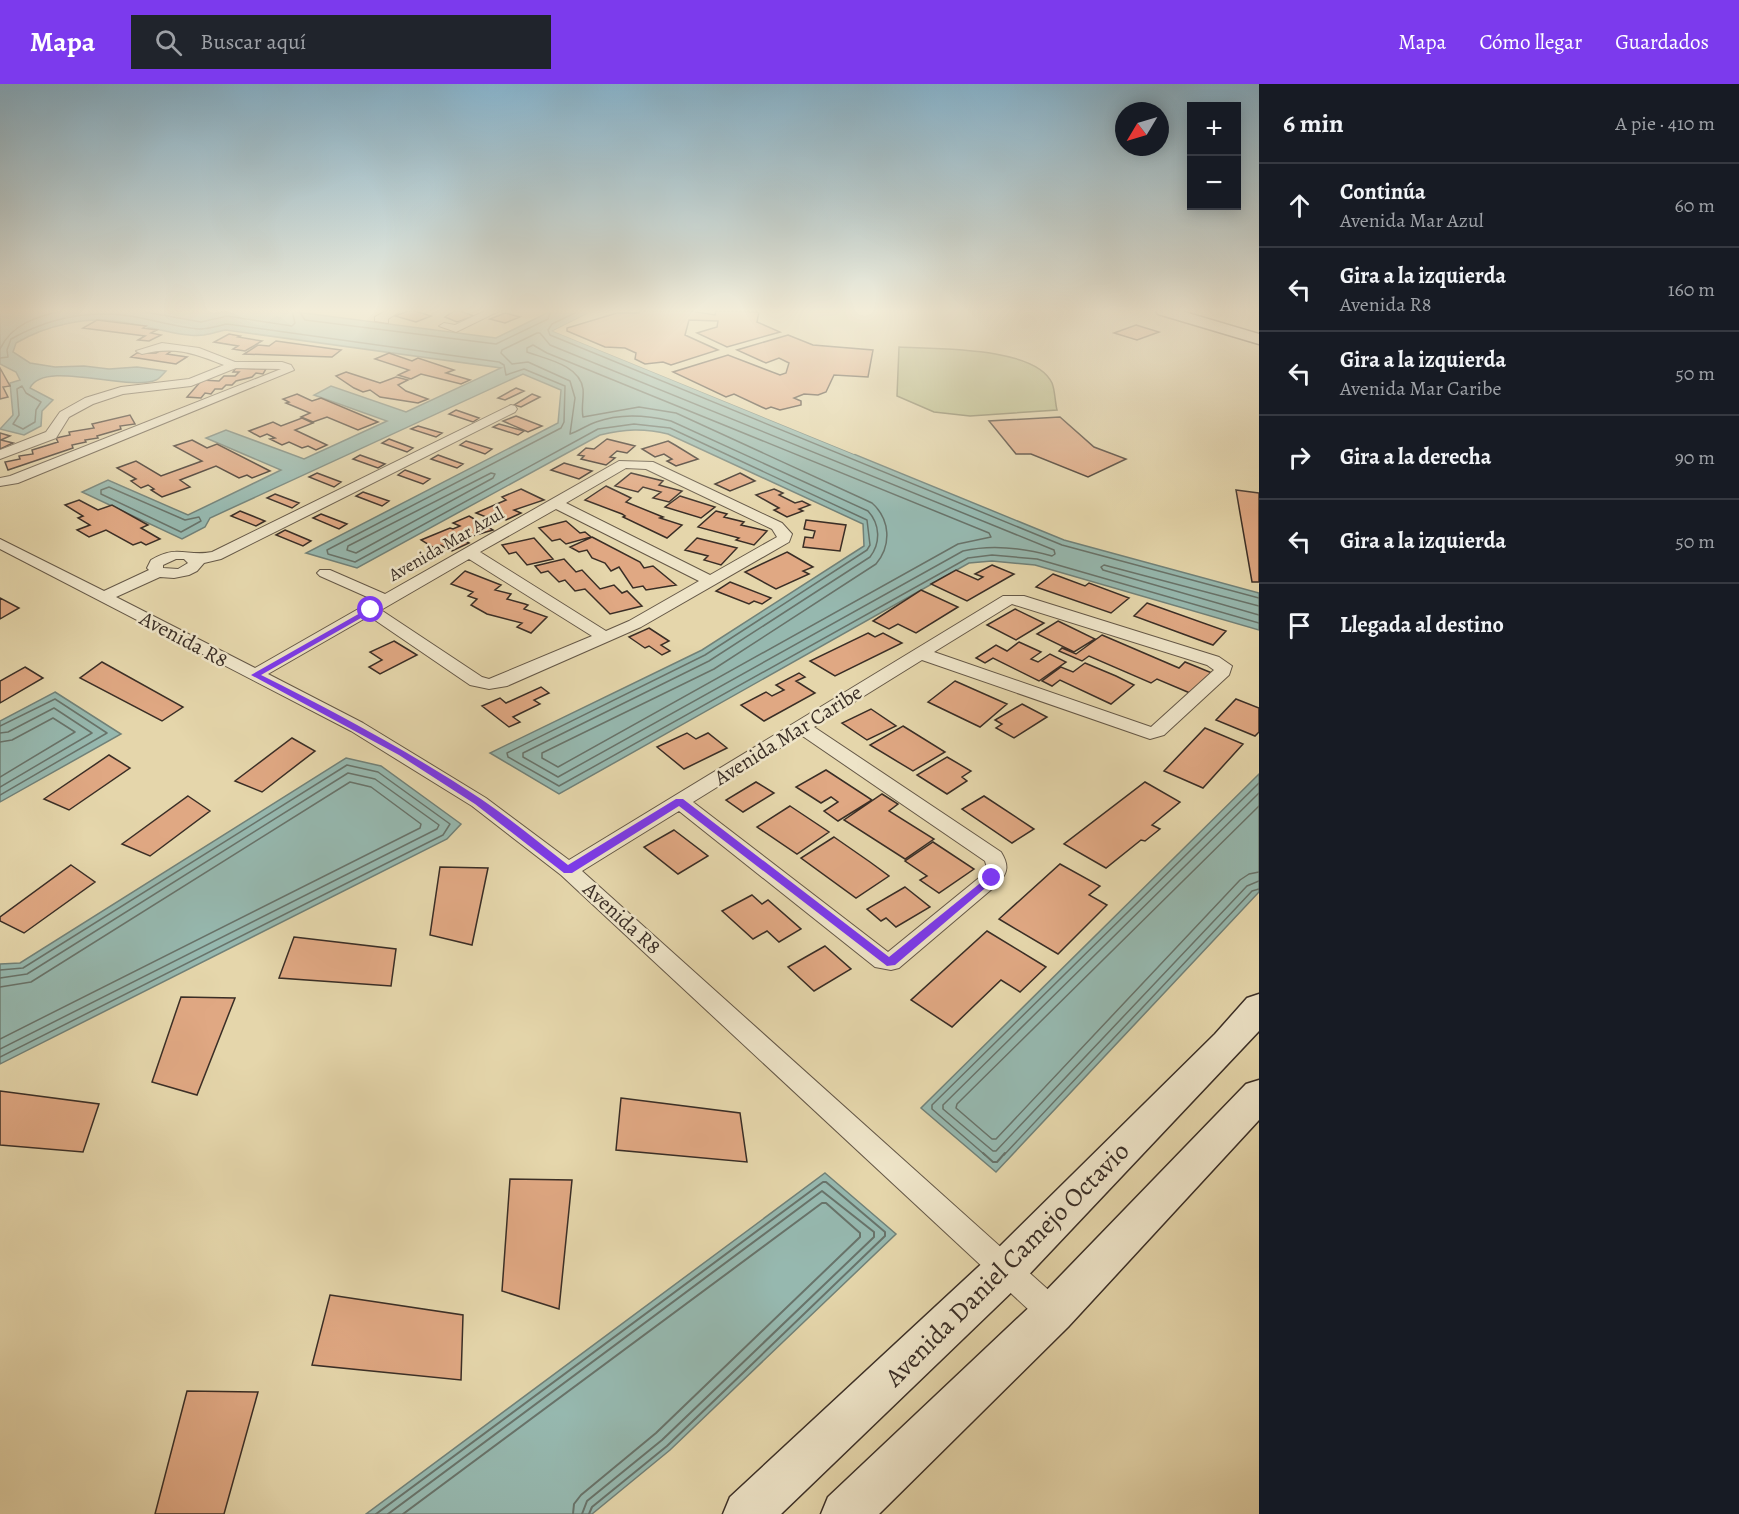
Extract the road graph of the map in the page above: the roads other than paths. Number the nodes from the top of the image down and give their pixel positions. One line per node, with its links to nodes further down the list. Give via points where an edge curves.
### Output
1 (202, 378): 4 (street, via 121,391 89,401 64,415 51,435)
2 (269, 378): 5 (street)
3 (511, 409): 11 (street, via 216,556 196,560 183,554 163,558 156,563 158,572)
4 (0, 455)
5 (0, 482)
6 (556, 503): 8 (street, Avenida Mar Azul); 10 (street); 10 (street, Avenida Mar Azul, via 624,464 648,465 782,529 784,539)
7 (0, 543): 11 (street, Avenida R8)
8 (471, 553): 12 (street, Avenida Mar Azul); 14 (street)
9 (325, 573): 12 (street)
10 (712, 582): 14 (street)
11 (103, 597): 16 (street, Avenida R8)
12 (388, 601): 13 (street, Avenida Mar Azul)
13 (371, 610): 14 (street, via 482,683 501,682); 16 (street, Avenida Mar Azul)
14 (606, 638)
15 (919, 653): 15 (street, Avenida Mar Caribe, via 1009,599 1017,599 1213,661 1223,666 1223,671 1158,731 1150,733); 17 (street, Avenida Mar Caribe)
16 (255, 675): 19 (street, Avenida R8, via 402,753 479,802)
17 (802, 727): 18 (street, Avenida Mar Caribe); 18 (street, via 994,857 998,866 992,878 891,962 883,961)
18 (679, 801): 19 (street, Avenida Mar Caribe)
19 (568, 870): 22 (street, Avenida R8)
20 (1259, 1008): 22 (street, Avenida Daniel Camejo Octavio)
21 (1259, 1095): 23 (street)
22 (1005, 1270): 23 (street, Avenida R8); 24 (street, Avenida Daniel Camejo Octavio)
23 (1053, 1313): 25 (street)
24 (747, 1514)
25 (845, 1514)

